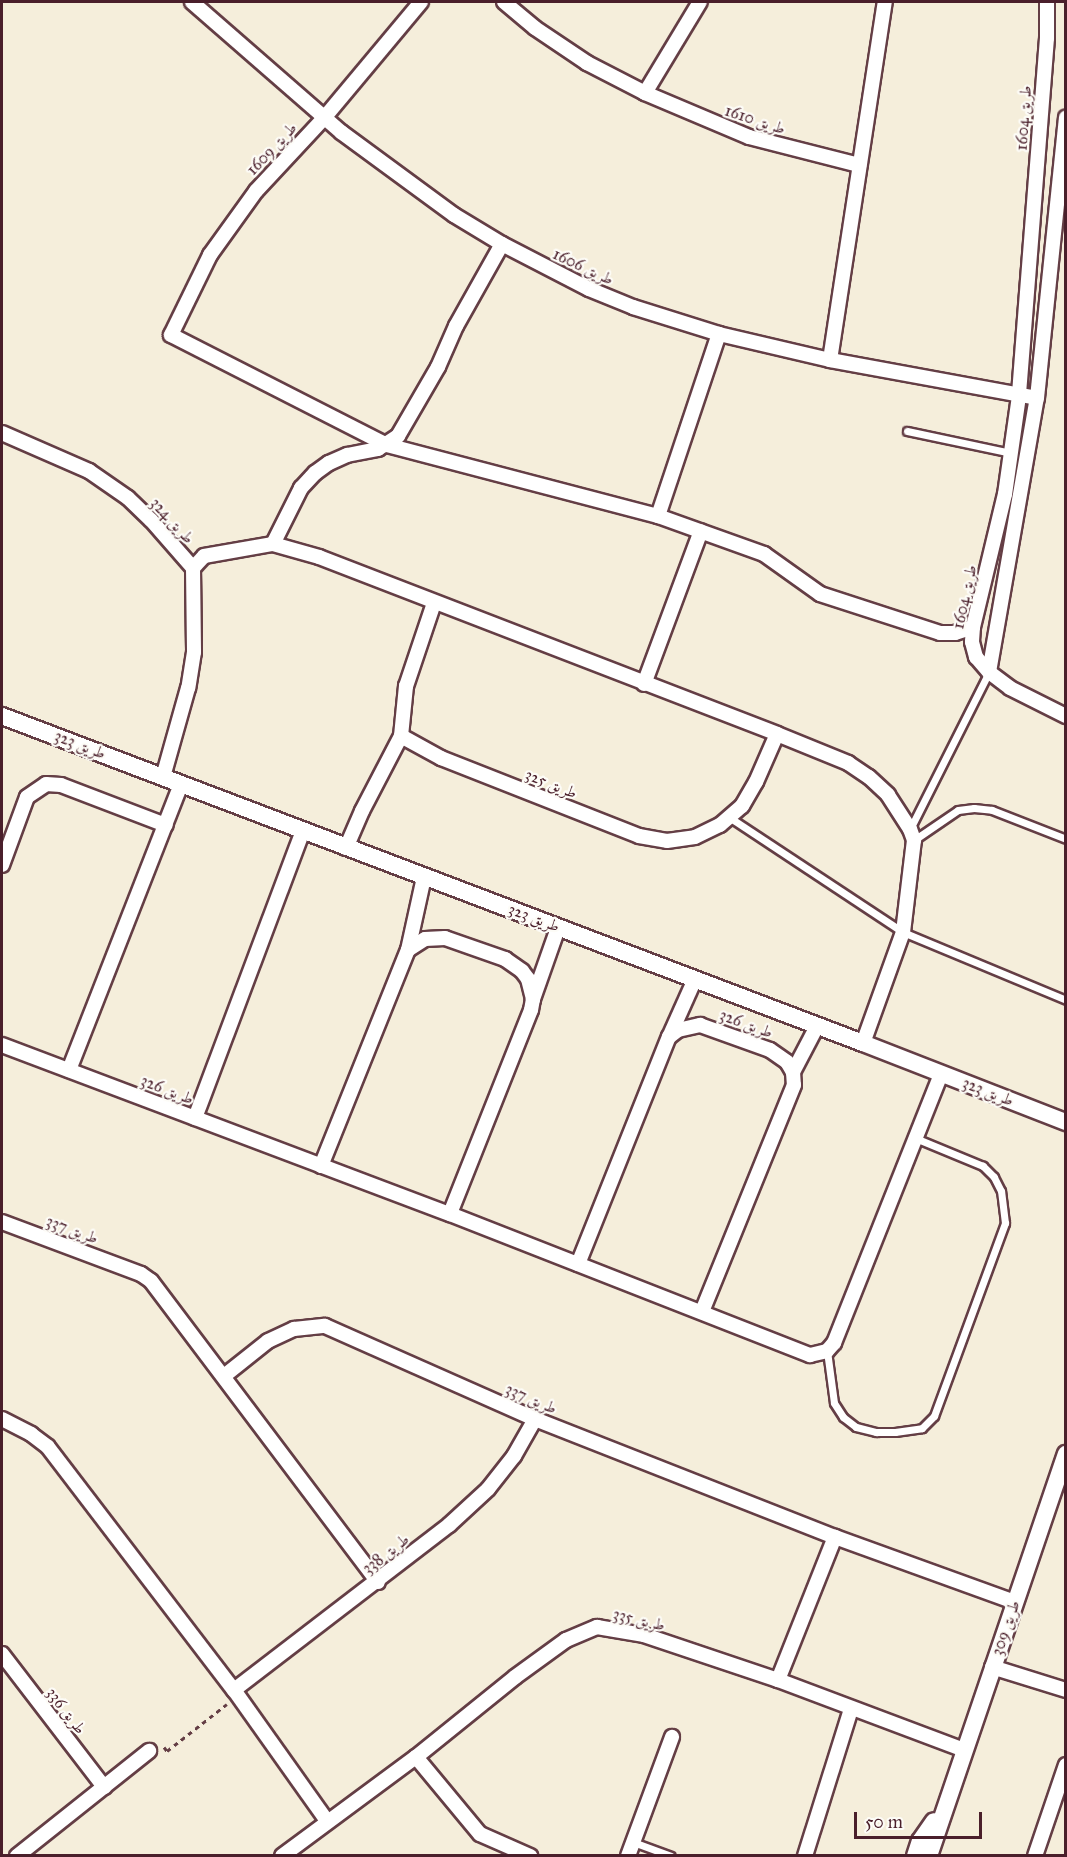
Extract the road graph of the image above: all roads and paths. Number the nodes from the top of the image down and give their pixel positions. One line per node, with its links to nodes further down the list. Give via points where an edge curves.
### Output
1 (192, 2): 8 (street, طريق 1606)
2 (422, 2): 8 (street, طريق 1609)
3 (504, 2): 7 (street, طريق 1610, via 587,63)
4 (700, 2): 7 (street)
5 (885, 2): 10 (street)
6 (1047, 2): 14 (street, طريق 1604)
7 (645, 93): 10 (street, طريق 1610, via 749,137)
8 (325, 117): 11 (street, طريق 1606, via 454,214); 18 (street, طريق 1609, via 256,190 231,224 205,264 171,335)
9 (1065, 117): 15 (street)
10 (859, 165): 13 (street)
11 (502, 244): 12 (street, طريق 1606, via 589,290); 18 (street, via 405,426)
12 (720, 334): 13 (street, طريق 1606); 20 (street)
13 (830, 360): 14 (street, طريق 1606)
14 (1019, 396): 15 (street, طريق 1606); 19 (street, طريق 1604)
15 (1037, 398): 26 (street)
16 (907, 431): 19 (lane)
17 (2, 433): 23 (street, طريق 324, via 89,471 128,498)
18 (387, 445): 20 (street); 22 (street, via 347,455 315,473 301,488)
19 (1011, 453): 25 (street, طريق 1604)
20 (658, 516): 21 (street)
21 (701, 531): 25 (street, via 764,554 820,594 940,633); 27 (street)
22 (273, 544): 23 (street, via 204,556); 24 (street, via 319,557)
23 (193, 568): 32 (street, طريق 324, via 194,652)
24 (434, 603): 27 (street); 31 (street, via 406,686)
25 (973, 627): 26 (street, طريق 1604, via 976,657)
26 (989, 672): 29 (street, via 1010,688); 37 (lane)
27 (644, 684): 30 (street)
28 (2, 716): 32 (street, طريق 323)
29 (1065, 716)
30 (777, 734): 34 (street, طريق 325, via 756,782 742,806); 37 (street, via 848,763 869,777 888,795)
31 (401, 735): 34 (street, طريق 325, via 441,758 639,836 667,841 695,837); 39 (street)
32 (163, 777): 33 (street, طريق 323)
33 (181, 784): 35 (street); 36 (street, طريق 323)
34 (729, 817): 43 (lane)
35 (166, 825): 40 (street, via 61,785 46,784 27,797); 52 (street)
36 (303, 831): 39 (street, طريق 323); 55 (street)
37 (912, 835): 38 (lane, via 958,810 974,808 992,810); 43 (street)
38 (1065, 839)
39 (346, 848): 41 (street, طريق 323)
40 (2, 865)
41 (424, 877): 42 (street, طريق 323); 44 (street)
42 (558, 928): 45 (street, طريق 323); 46 (street)
43 (903, 932): 47 (lane); 50 (street)
44 (408, 950): 46 (street, via 425,939 445,938 505,959 522,970); 58 (street)
45 (695, 980): 48 (street, طريق 323); 49 (street)
46 (532, 999): 59 (street)
47 (1065, 1000)
48 (817, 1026): 50 (street, طريق 323); 53 (street)
49 (669, 1037): 53 (street, طريق 326, via 678,1030 700,1025 770,1050 788,1062); 61 (street)
50 (863, 1043): 54 (street, طريق 323)
51 (2, 1045): 52 (street, طريق 326)
52 (69, 1070): 55 (street, طريق 326)
53 (793, 1072): 62 (street, via 794,1085)
54 (941, 1074): 56 (street, طريق 323); 57 (street)
55 (195, 1118): 58 (street, طريق 326)
56 (1065, 1122)
57 (915, 1138): 63 (street, via 834,1343); 63 (lane, via 983,1166 1000,1191 1005,1223 934,1416 922,1428 895,1432 856,1427 834,1403)
58 (321, 1166): 59 (street, طريق 326)
59 (450, 1214): 61 (street, طريق 326)
60 (2, 1222): 64 (street, طريق 337, via 152,1281)
61 (578, 1264): 62 (street, طريق 326)
62 (702, 1312): 63 (street, طريق 326, via 810,1355)
63 (827, 1351)
64 (224, 1376): 66 (street, طريق 337, via 268,1341 294,1329 325,1326); 69 (street, طريق 337)
65 (2, 1419): 75 (street, via 48,1447)
66 (535, 1419): 68 (street, طريق 337); 69 (street, طريق 338, via 514,1456 488,1489)
67 (1065, 1454): 70 (street, طريق 309)
68 (835, 1537): 70 (street, طريق 337); 73 (street)
69 (378, 1582): 75 (street, طريق 338)
70 (1015, 1602): 72 (street, طريق 309)
71 (2, 1654): 82 (street, طريق 336)
72 (992, 1667): 74 (street); 78 (street, طريق 309)
73 (778, 1680): 76 (street, طريق 335); 80 (street, طريق 335, via 644,1635 597,1627 566,1640)
74 (1065, 1690)
75 (236, 1693): 79 (path, via 167,1751 161,1741); 85 (street)
76 (851, 1709): 78 (street, طريق 335); 91 (street)
77 (672, 1737): 86 (street)
78 (964, 1750): 84 (street, طريق 309)
79 (149, 1751): 82 (street)
80 (416, 1757): 85 (street, طريق 335); 89 (street, via 480,1834)
81 (1065, 1765): 83 (street)
82 (104, 1787): 87 (street)
83 (1062, 1788): 94 (street)
84 (947, 1803): 92 (street, طريق 309, via 920,1841); 93 (street, طريق 309)
85 (327, 1821): 88 (street, طريق 335)
86 (630, 1849): 90 (lane)
87 (17, 1856)
88 (282, 1856)
89 (530, 1856)
90 (671, 1856)
91 (805, 1856)
92 (915, 1856)
93 (929, 1856)
94 (1035, 1856)

